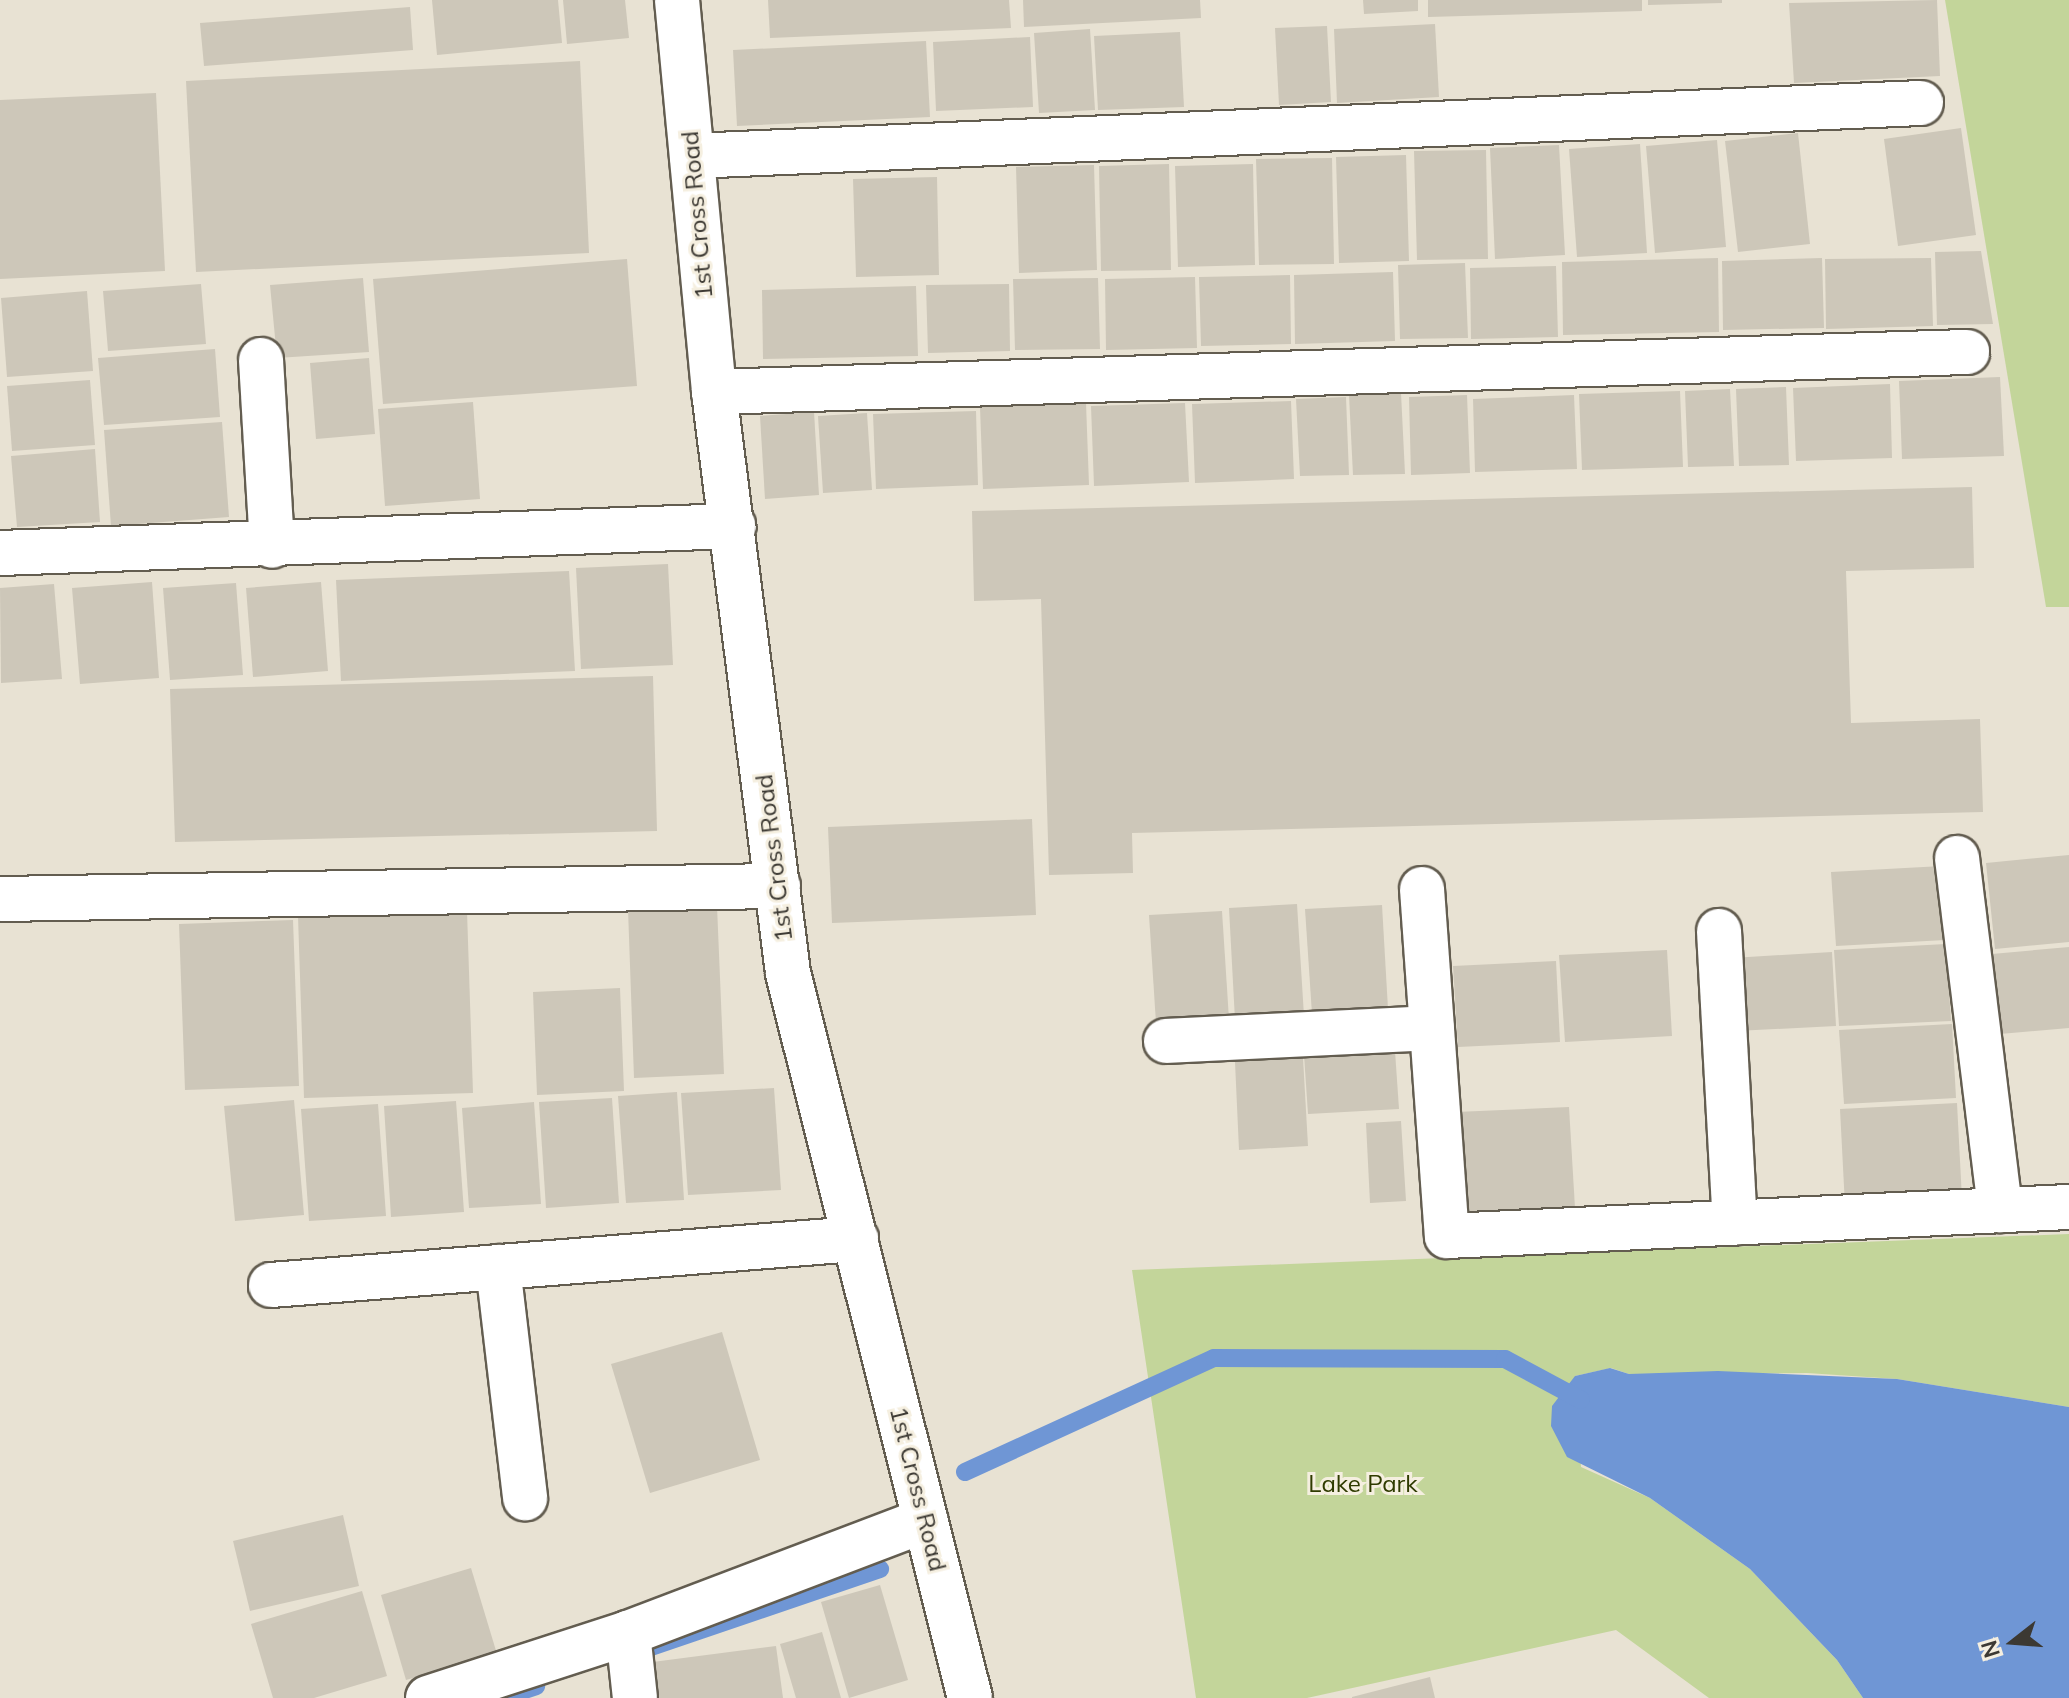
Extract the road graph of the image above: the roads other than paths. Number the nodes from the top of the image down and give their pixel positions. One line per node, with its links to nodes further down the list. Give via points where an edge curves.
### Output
1 (677, 0): 3 (street, 1st Cross Road)
2 (1921, 103): 3 (street)
3 (692, 156): 6 (street, 1st Cross Road)
4 (1967, 352): 6 (street)
5 (261, 360): 8 (street)
6 (714, 392): 7 (street, 1st Cross Road)
7 (734, 526): 8 (street); 11 (street, 1st Cross Road)
8 (272, 546): 9 (street)
9 (0, 553)
10 (1957, 858): 18 (street)
11 (778, 886): 13 (street); 20 (street, 1st Cross Road, via 788,973)
12 (1422, 889): 15 (street)
13 (0, 899)
14 (1719, 931): 19 (street)
15 (1432, 1028): 16 (street); 19 (street, via 1447,1236)
16 (1166, 1041)
17 (2069, 1207): 18 (street)
18 (2000, 1210): 19 (street)
19 (1735, 1223)
20 (856, 1239): 21 (street); 24 (street, 1st Cross Road)
21 (498, 1267): 22 (street); 23 (street)
22 (271, 1285)
23 (525, 1498)
24 (925, 1520): 25 (street); 28 (street, 1st Cross Road)
25 (628, 1633): 26 (street); 27 (street)
26 (428, 1698)
27 (635, 1698)
28 (970, 1698)

